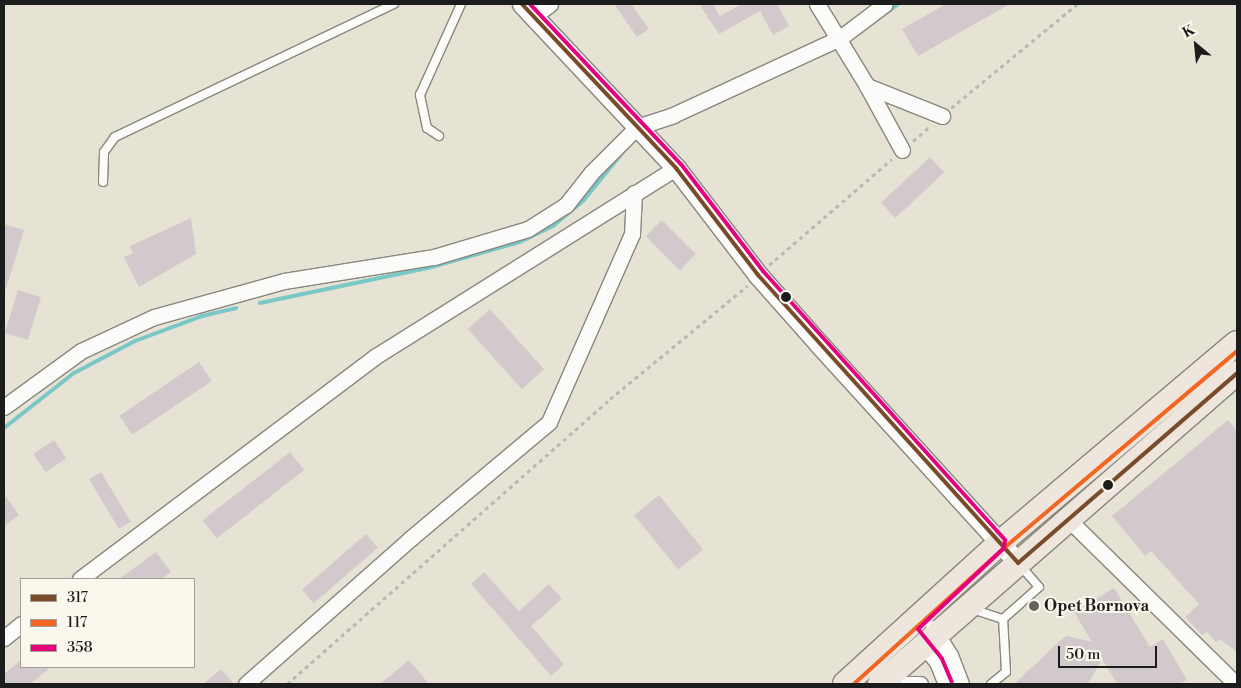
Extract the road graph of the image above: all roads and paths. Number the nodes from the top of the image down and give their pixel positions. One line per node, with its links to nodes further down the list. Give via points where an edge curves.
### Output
1 (394, 4): 15 (lane, via 115,136 104,152)
2 (461, 4): 12 (lane, via 420,95 427,128)
3 (550, 4): 7 (street)
4 (817, 4): 8 (street)
5 (885, 4): 8 (street)
6 (1077, 4): 10 (path)
7 (528, 10): 11 (street)
8 (840, 38): 9 (street); 11 (street, via 673,115)
9 (867, 86): 10 (street); 13 (street)
10 (942, 116): 13 (path)
11 (637, 127): 14 (street); 20 (street, via 592,172 566,205 528,229 434,257 284,281 154,317 81,351)
12 (439, 136)
13 (902, 150): 17 (path)
14 (676, 168): 16 (street); 17 (street)
15 (103, 182)
16 (634, 193): 24 (street, via 376,356); 31 (street, via 632,234 549,422 411,538)
17 (758, 275): 22 (street); 32 (path, via 610,399)
18 (1237, 343): 22 (main road)
19 (1237, 373): 21 (main road)
20 (4, 407)
21 (1070, 521): 23 (main road); 40 (street)
22 (1000, 543): 23 (street); 27 (main road)
23 (1018, 563): 25 (main road); 26 (lane, via 1039,588)
24 (81, 578)
25 (966, 607): 26 (lane); 30 (main road)
26 (1003, 620): 39 (lane, via 1006,672)
27 (915, 622): 30 (main road); 33 (main road)
28 (20, 625): 29 (street)
29 (4, 638)
30 (931, 640): 34 (main road); 37 (street); 38 (street)
31 (246, 684)
32 (287, 684)
33 (845, 684)
34 (880, 684)
35 (886, 684): 36 (street)
36 (920, 684)
37 (946, 684)
38 (961, 684)
39 (991, 684)
40 (1236, 684)

